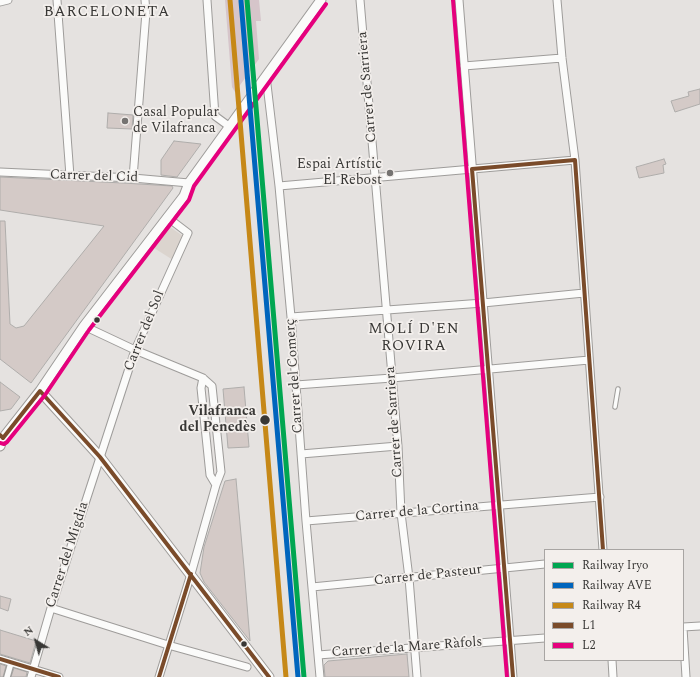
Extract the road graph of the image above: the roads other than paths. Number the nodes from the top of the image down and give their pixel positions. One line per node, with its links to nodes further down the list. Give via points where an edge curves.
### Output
1 (8, 0): 9 (street)
2 (57, 0): 17 (street)
3 (145, 0): 18 (street)
4 (208, 0): 13 (street, via 215,116)
5 (321, 0): 12 (street)
6 (360, 0): 19 (street, Carrer de Sarriera)
7 (459, 0): 11 (street)
8 (557, 0): 10 (street)
9 (0, 2)
10 (562, 58): 11 (street); 14 (street)
11 (464, 66): 15 (street)
12 (266, 76): 13 (street); 21 (street, Carrer del Comerç)
13 (230, 127): 20 (street)
14 (574, 160): 15 (street); 23 (street)
15 (472, 169): 19 (street); 24 (street)
16 (0, 172): 17 (street, Carrer del Cid)
17 (70, 176): 18 (street, Carrer del Cid)
18 (133, 178): 20 (street, Carrer del Cid)
19 (375, 178): 21 (street); 25 (street, Carrer de Sarriera)
20 (189, 183): 22 (street, via 184,196)
21 (279, 186): 26 (street, Carrer del Comerç)
22 (167, 217): 27 (street); 28 (street, Carrer del Sol, via 188,233)
23 (584, 293): 24 (street); 29 (street)
24 (483, 303): 25 (street); 30 (street)
25 (386, 310): 26 (street); 32 (street, Carrer de Sarriera)
26 (291, 317): 33 (street, Carrer del Comerç)
27 (84, 326): 28 (street); 35 (street)
28 (135, 350): 31 (street); 40 (street, Carrer del Sol)
29 (589, 360): 30 (street); 42 (street)
30 (489, 370): 32 (street); 43 (street)
31 (203, 378): 41 (street, via 201,388 210,475); 41 (street, via 212,386 215,407 222,472)
32 (392, 378): 33 (street); 38 (street, Carrer de Sarriera)
33 (296, 385): 39 (street, Carrer del Comerç)
34 (618, 389): 36 (lane)
35 (40, 391): 37 (street); 40 (street)
36 (615, 407)
37 (1, 440)
38 (398, 446): 39 (street); 44 (street, Carrer de Sarriera)
39 (301, 454): 45 (street, Carrer del Comerç)
40 (100, 457): 49 (street); 52 (street, Carrer del Migdia)
41 (216, 485): 49 (street)
42 (600, 497): 43 (street, Carrer de la Cortina); 46 (street)
43 (500, 505): 44 (street, Carrer de la Cortina); 48 (street)
44 (401, 512): 45 (street, Carrer de la Cortina); 50 (street, Carrer de Sarriera)
45 (306, 521): 51 (street, Carrer del Comerç)
46 (604, 549)
47 (544, 564): 48 (street, Carrer de Pasteur)
48 (505, 568): 50 (street, Carrer de Pasteur); 56 (street)
49 (191, 574): 58 (street); 64 (street)
50 (409, 578): 51 (street, Carrer de Pasteur); 59 (street, Carrer de Sarriera)
51 (312, 588): 60 (street, Carrer del Comerç)
52 (51, 608): 58 (street); 66 (street, Carrer del Migdia)
53 (700, 626): 54 (street)
54 (684, 628)
55 (544, 638): 56 (street, Carrer de la Mare Ràfols)
56 (510, 640): 59 (street, Carrer de la Mare Ràfols); 74 (street)
57 (684, 644): 76 (street)
58 (168, 645): 65 (street); 69 (street)
59 (415, 647): 60 (street, Carrer de la Mare Ràfols); 73 (street, Carrer de Sarriera)
60 (318, 655): 72 (street, Carrer del Comerç)
61 (0, 659): 63 (street)
62 (612, 661): 75 (street)
63 (11, 663): 66 (street); 67 (street)
64 (261, 666): 70 (street); 71 (street)
65 (247, 668)
66 (32, 673): 68 (street)
67 (6, 677)
68 (59, 677)
69 (159, 677)
70 (262, 677)
71 (269, 677)
72 (320, 677)
73 (417, 677)
74 (514, 677)
75 (613, 677)
76 (686, 677)

